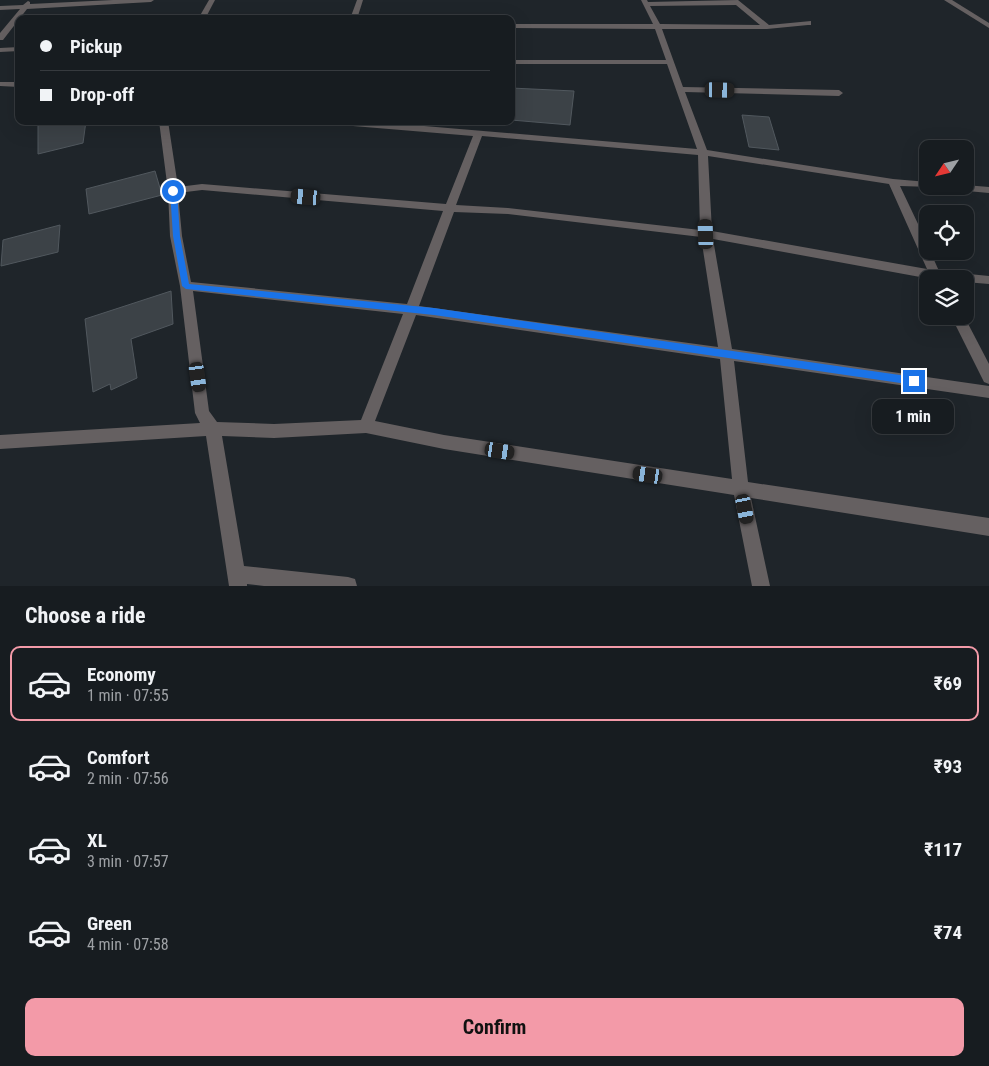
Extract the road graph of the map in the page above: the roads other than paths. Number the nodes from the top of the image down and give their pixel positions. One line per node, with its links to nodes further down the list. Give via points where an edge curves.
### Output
1 (151, 0): 7 (street)
2 (212, 0): 10 (street)
3 (360, 0): 11 (street)
4 (947, 0): 16 (street)
5 (736, 1): 6 (street); 17 (street)
6 (645, 2): 14 (street)
7 (28, 3): 8 (street); 9 (street)
8 (0, 8)
9 (18, 15)
10 (203, 15)
11 (354, 15)
12 (15, 19): 18 (street)
13 (808, 23): 17 (street)
14 (657, 25): 15 (street); 17 (street); 22 (street)
15 (515, 26)
16 (989, 26)
17 (767, 27)
18 (0, 38)
19 (15, 49): 20 (street)
20 (0, 50)
21 (515, 62): 22 (street)
22 (669, 62): 25 (street)
23 (0, 84): 24 (street)
24 (15, 86)
25 (680, 89): 26 (street); 30 (street)
26 (839, 93)
27 (164, 125): 35 (street)
28 (372, 125): 29 (street)
29 (478, 135): 30 (street); 36 (street)
30 (703, 152): 31 (street); 37 (street)
31 (893, 182): 32 (street); 38 (street)
32 (919, 184)
33 (974, 189): 34 (street)
34 (989, 190)
35 (173, 191): 36 (street, via 202,188); 42 (street, via 176,236)
36 (449, 208): 37 (street, via 508,211); 43 (street)
37 (706, 234): 39 (street); 45 (street)
38 (933, 270)
39 (919, 274)
40 (974, 279): 41 (street)
41 (989, 280)
42 (186, 286): 43 (street); 49 (street, via 202,413)
43 (412, 310): 45 (street); 48 (street)
44 (962, 325): 46 (street)
45 (726, 354): 47 (street); 51 (street)
46 (989, 378)
47 (989, 392)
48 (366, 426): 49 (street, via 274,431); 51 (street, via 444,442)
49 (213, 429): 50 (street); 53 (street)
50 (0, 442)
51 (741, 490): 52 (street); 55 (street)
52 (989, 527)
53 (237, 580): 54 (street)
54 (348, 586)
55 (761, 586)

